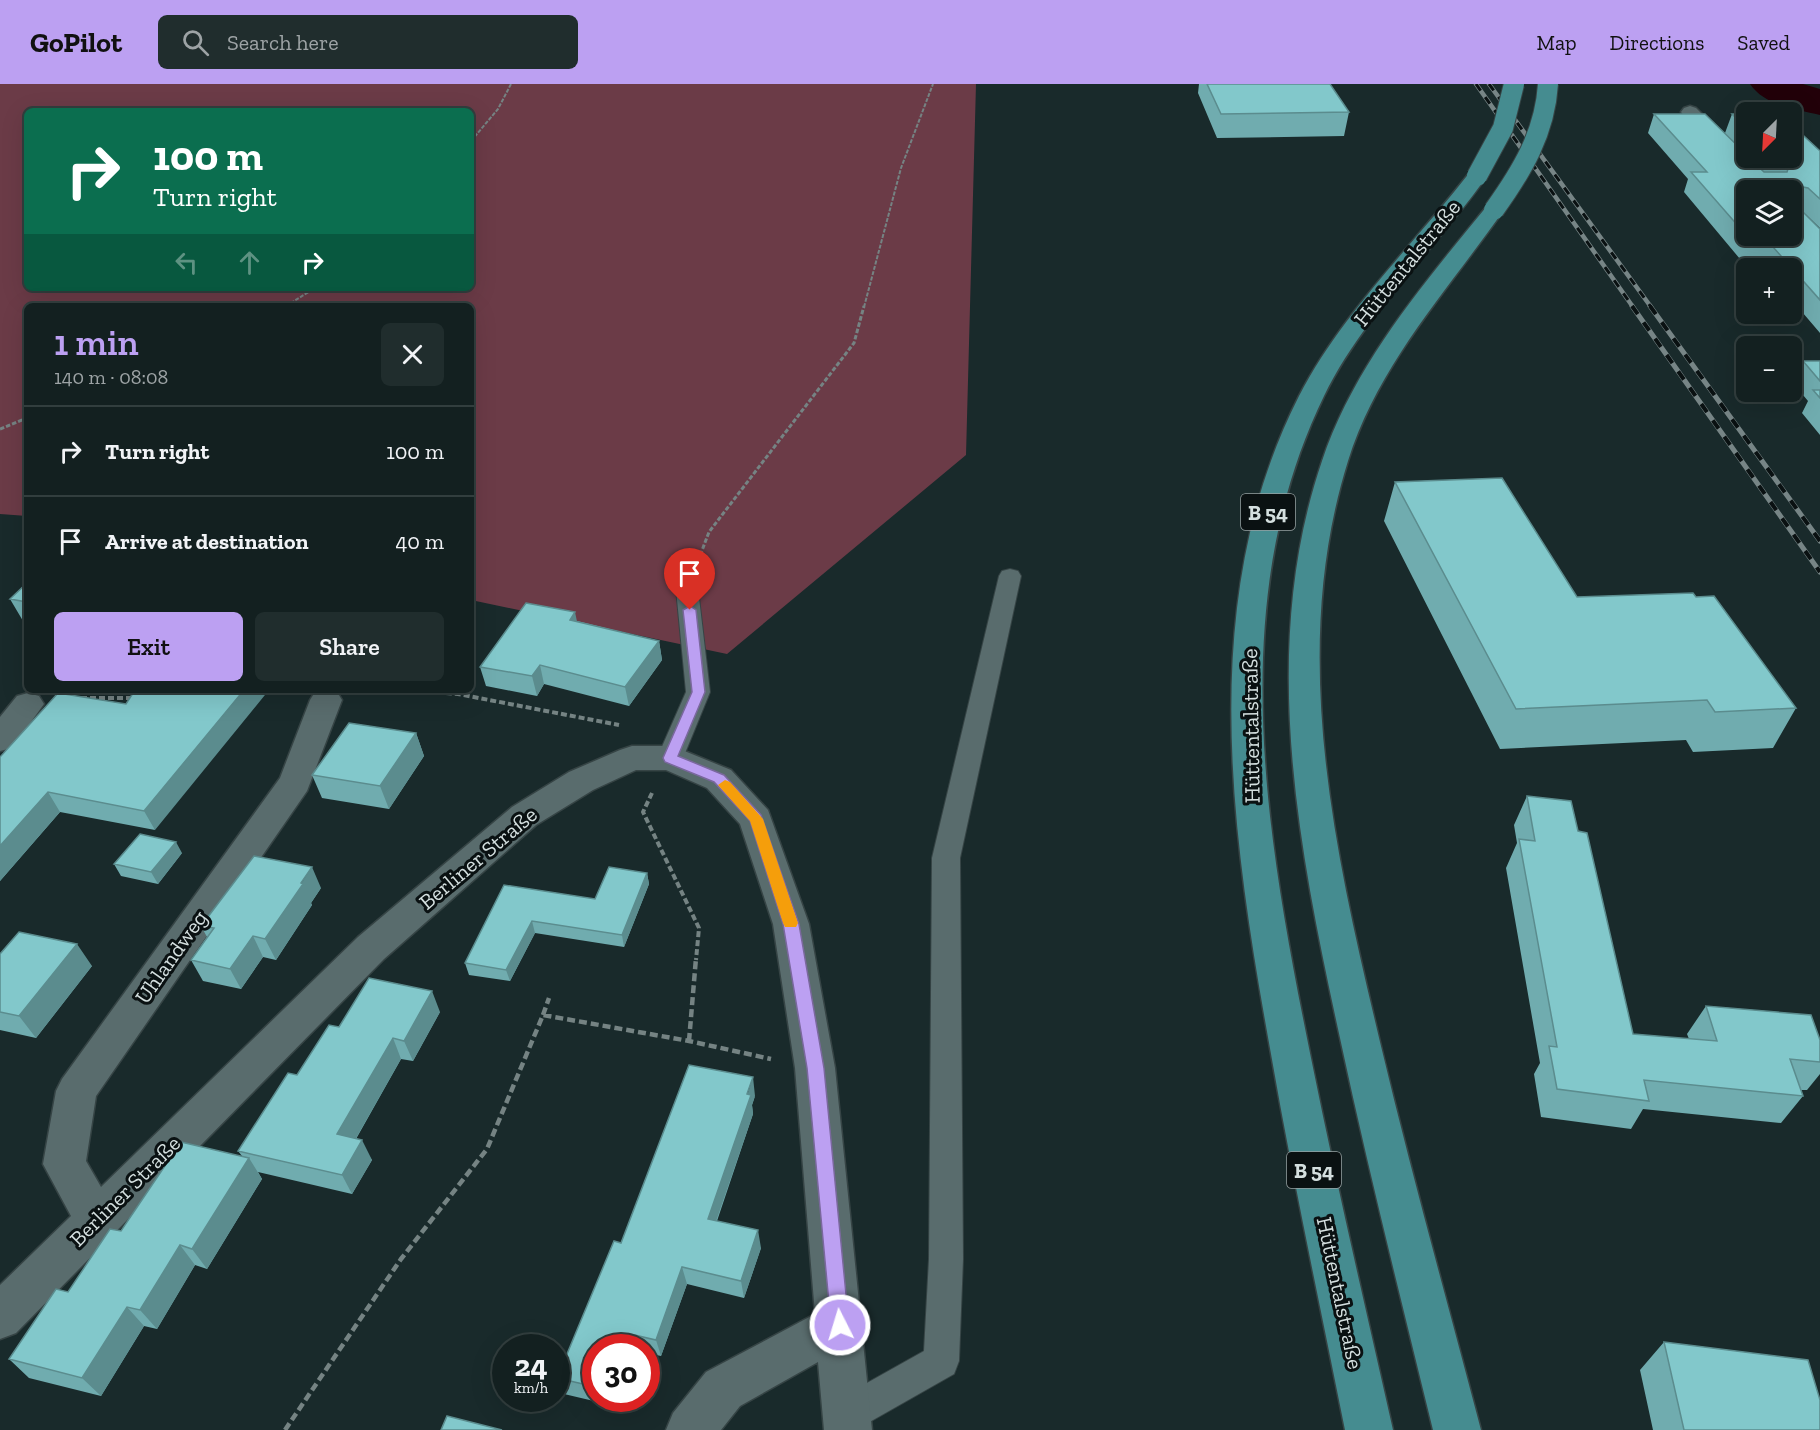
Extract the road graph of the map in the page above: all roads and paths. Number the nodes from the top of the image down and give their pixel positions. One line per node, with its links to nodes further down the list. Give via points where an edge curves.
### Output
1 (511, 84): 6 (path, via 498,109)
2 (933, 84): 12 (path, via 901,168 854,343)
3 (1514, 84): 32 (highway, Hüttentalstraße / B 54, bridge, via 1503,128 1477,176 1376,297 1312,395 1285,454 1265,521 1252,589 1246,702 1251,808 1264,910 1300,1106)
4 (1548, 84): 33 (highway, Hüttentalstraße / B 54, bridge, via 1539,134 1526,164 1418,307 1357,406 1335,462 1316,529 1306,595 1304,707 1331,916 1373,1103)
5 (1690, 112): 7 (street)
6 (474, 137)
7 (1758, 180)
8 (310, 291): 9 (path)
9 (291, 303)
10 (24, 419): 11 (path)
11 (0, 429)
12 (709, 532)
13 (1010, 576): 29 (lane, via 946,858 946,1259 941,1361)
14 (687, 590): 21 (lane, via 698,692)
15 (446, 693): 21 (path)
16 (80, 698): 17 (path)
17 (143, 698)
18 (326, 700): 26 (street, Uhlandweg, via 295,782 76,1090 64,1164)
19 (28, 704): 20 (street)
20 (0, 740)
21 (676, 747): 24 (path, via 643,812 699,928); 25 (street, Berliner Straße, via 719,779 756,819 791,924); 26 (street, Berliner Straße, via 632,758 582,781 524,816 371,948)
22 (549, 998): 23 (path)
23 (543, 1015): 24 (path); 30 (path, via 487,1149 401,1259)
24 (689, 1041): 25 (path)
25 (815, 1068): 28 (street, Berliner Straße)
26 (96, 1219): 27 (street, Berliner Straße)
27 (0, 1317)
28 (840, 1325): 29 (street, Berliner Straße); 31 (street, via 723,1389)
29 (847, 1422)
30 (285, 1430)
31 (690, 1430)
32 (1369, 1430)
33 (1457, 1430)

